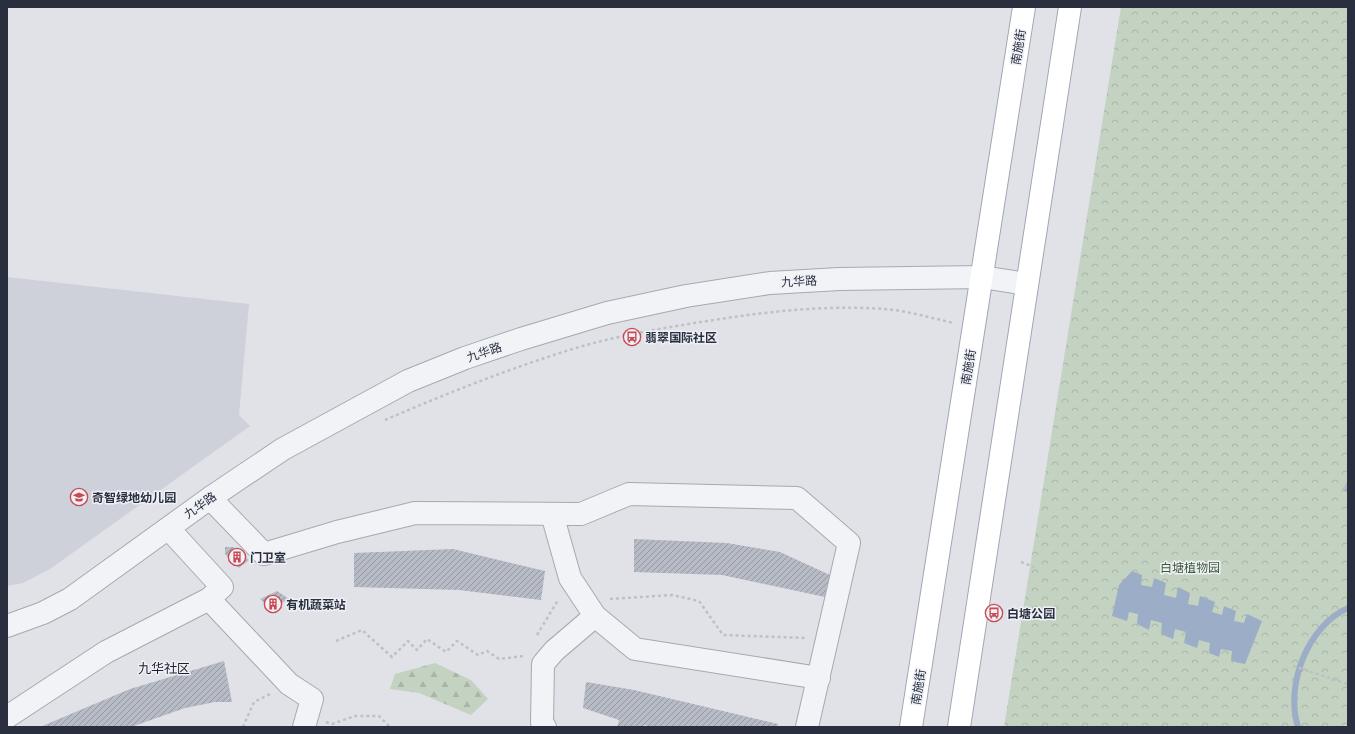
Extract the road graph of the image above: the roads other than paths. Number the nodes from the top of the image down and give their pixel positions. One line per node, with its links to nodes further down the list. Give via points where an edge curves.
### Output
1 (1024, 7): 3 (main road, 南施街)
2 (1070, 7): 4 (main road)
3 (982, 277): 4 (street, 九华路); 5 (street, 九华路, via 839,279 770,283 686,296 607,313 493,349 408,381 283,449); 16 (main road, 南施街)
4 (1027, 284): 17 (main road)
5 (210, 498): 6 (street, via 264,554 337,532 415,513); 7 (street, 九华路)
6 (552, 514): 9 (street, via 570,578); 11 (street, via 581,514 629,494 797,498 849,543)
7 (168, 528): 8 (street, via 222,587); 10 (street, 九华路, via 70,599 43,613)
8 (208, 599): 12 (street, via 106,652); 13 (street, via 289,684 312,699)
9 (590, 609): 11 (street, via 635,649); 14 (street, via 543,664 542,723)
10 (7, 626)
11 (819, 678): 15 (street)
12 (7, 717)
13 (306, 721)
14 (545, 727)
15 (807, 727)
16 (911, 727)
17 (959, 727)

